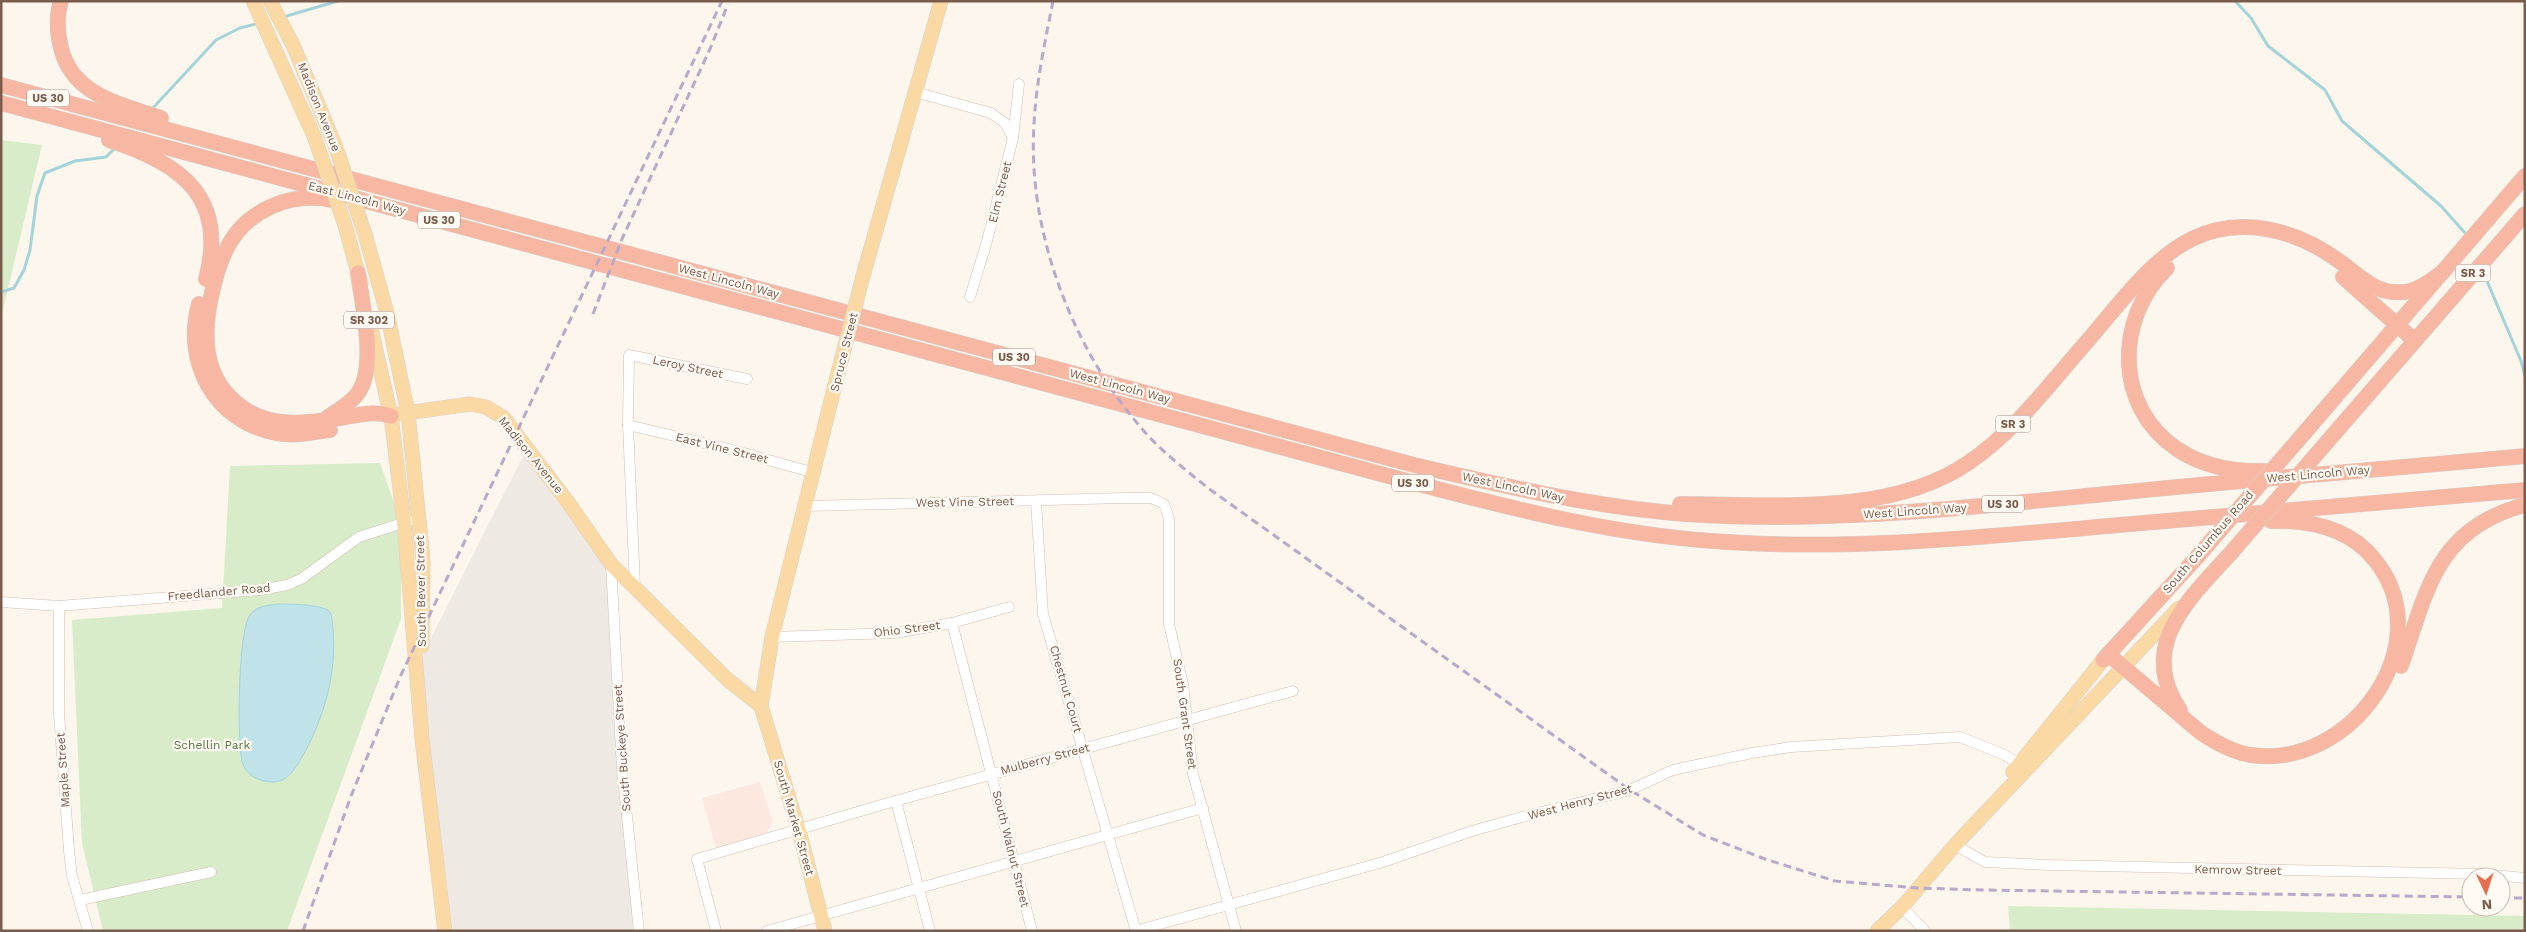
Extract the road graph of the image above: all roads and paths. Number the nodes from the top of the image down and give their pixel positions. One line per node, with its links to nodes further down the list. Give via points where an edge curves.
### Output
1 (61, 1): 9 (highway, via 57,25 66,62)
2 (252, 1): 17 (main road, Madison Avenue / SR 302, bridge, via 314,136)
3 (270, 1): 24 (main road, Madison Avenue / SR 302, bridge, via 293,45 335,145 365,234 387,314)
4 (941, 1): 7 (main road, Spruce Street)
5 (1019, 84): 12 (street, Elm Street)
6 (1, 85): 9 (highway, East Lincoln Way / US 30)
7 (915, 92): 12 (street, via 992,113 1005,122); 30 (main road, Spruce Street, bridge, via 863,276)
8 (1, 103): 11 (highway, East Lincoln Way / US 30)
9 (101, 105): 15 (highway, East Lincoln Way / US 30, via 289,162)
10 (1, 111): 11 (highway)
11 (79, 127): 19 (highway, East Lincoln Way / US 30, via 166,146); 25 (highway, via 155,158 179,172 200,198 211,234 211,256 195,322 195,350 200,372 223,406 256,426 290,434 378,422)
12 (1013, 138): 20 (street, Elm Street)
13 (2525, 176): 16 (highway, South Columbus Road / SR 3)
14 (2525, 214): 22 (highway, South Columbus Road / SR 3)
15 (529, 227): 31 (highway, West Lincoln Way / US 30)
16 (2444, 271): 18 (highway, SR 3, via 2423,287 2410,291 2383,290); 21 (highway, South Columbus Road)
17 (358, 273): 25 (main road, Madison Avenue / SR 302); 26 (highway, via 367,349 364,381 358,393 343,408 328,417)
18 (2366, 283): 21 (highway); 31 (highway, SR 3, via 2328,253 2287,233 2238,227 2193,238 2175,248 2147,273 2002,436 1966,464 1923,486 1903,492 1809,504 1678,504)
19 (713, 294): 26 (highway, via 616,276 324,198 308,197 279,203 245,223 225,250 208,306 205,336 212,371 233,400 260,417); 39 (highway, West Lincoln Way / US 30, via 1422,485 1575,522 1682,538 1772,544 1844,545)
20 (970, 297)
21 (2401, 322): 22 (highway); 29 (highway, via 2333,268 2303,249 2268,239 2214,241 2186,253 2150,286 2131,328 2130,372 2140,406 2161,435 2176,448 2209,465 2255,471 2470,454); 48 (highway, South Columbus Road, bridge)
22 (2417, 336): 43 (highway, South Columbus Road / SR 3, bridge)
23 (747, 379): 27 (street, Leroy Street, via 629,355)
24 (408, 413): 25 (main road); 37 (main road, South Bever Street / SR 302); 40 (main road, Madison Avenue, via 470,404 496,412 504,418 570,505)
25 (391, 416): 26 (highway, via 377,412); 38 (main road, South Bever Street / SR 302)
26 (299, 423)
27 (628, 425): 30 (street, East Vine Street); 41 (street)
28 (2525, 456): 29 (highway, West Lincoln Way / US 30)
29 (2508, 458): 31 (highway, West Lincoln Way / US 30, via 1968,507 1819,516 1730,516 1639,509)
30 (815, 473): 36 (main road, Spruce Street)
31 (1500, 485)
32 (2525, 490): 39 (highway, West Lincoln Way / US 30)
33 (1125, 498): 34 (street, West Vine Street); 53 (street, South Grant Street, via 1151,498 1164,504 1169,518 1169,624)
34 (1036, 501): 36 (street, West Vine Street); 55 (street, Chestnut Court, via 1043,614)
35 (2525, 505): 49 (highway, via 2481,523 2448,552 2426,588 2389,693 2365,724 2322,753 2278,765 2233,761 2203,746)
36 (806, 506): 47 (main road, Spruce Street)
37 (419, 519): 38 (street, Freedlander Road); 54 (main road, South Bever Street / SR 302, via 423,560)
38 (404, 522): 44 (street, Freedlander Road, via 347,543 316,569 287,585); 54 (main road, South Bever Street / SR 302)
39 (1996, 536): 52 (highway, SR 3, via 2039,540 2242,522 2293,521 2345,534 2372,556 2395,597 2399,617 2398,642 2389,672 2376,694 2347,726 2306,749 2267,756 2226,748)
40 (611, 564): 41 (main road, Madison Avenue); 73 (street, South Buckeye Street, via 622,769)
41 (635, 587): 51 (main road, Madison Avenue, via 728,680)
42 (1, 602): 44 (street, Freedlander Road)
43 (2184, 603): 49 (main road, South Columbus Road); 52 (highway, SR 3, via 2170,627 2165,657 2170,692)
44 (60, 606): 67 (street, Maple Street, via 59,713 69,851 72,876)
45 (1009, 607): 46 (street, Ohio Street)
46 (952, 623): 47 (street, Ohio Street, via 895,633); 57 (street, South Walnut Street)
47 (772, 637): 51 (main road, Spruce Street)
48 (2106, 657): 49 (highway); 56 (main road, South Columbus Road)
49 (2121, 670): 52 (highway); 56 (main road, South Columbus Road)
50 (1293, 691): 53 (street, Mulberry Street)
51 (761, 706): 60 (main road, South Market Street)
52 (2186, 720)
53 (1188, 721): 55 (street, Mulberry Street); 59 (street, South Grant Street, via 1194,774)
54 (422, 739): 72 (main road, South Bever Street / SR 302)
55 (1083, 748): 57 (street, Mulberry Street); 61 (street, Chestnut Court)
56 (2023, 766): 62 (main road, South Columbus Road); 68 (street, West Henry Street, via 1960,736 1791,746 1673,770 1630,790 1472,831 1383,862)
57 (992, 774): 58 (street, Mulberry Street); 63 (street, South Walnut Street)
58 (896, 801): 60 (street, Mulberry Street); 66 (street)
59 (1203, 808): 61 (street); 68 (street, South Grant Street)
60 (799, 831): 70 (main road, South Market Street); 74 (street, Mulberry Street, via 697,859)
61 (1108, 835): 63 (street); 79 (street, Chestnut Court)
62 (1955, 845): 65 (street, Kemrow Street, via 1985,862 2483,874); 69 (main road, South Columbus Road)
63 (1014, 862): 66 (street); 78 (street, South Walnut Street)
64 (211, 872): 67 (street)
65 (2525, 878)
66 (917, 890): 70 (street); 77 (street)
67 (80, 900): 71 (street, Maple Street)
68 (1229, 905): 79 (street, West Henry Street); 80 (street, South Grant Street)
69 (1902, 907): 81 (main road, South Columbus Road); 82 (street)
70 (821, 915): 75 (street); 76 (main road, South Market Street)
71 (88, 931)
72 (444, 931)
73 (639, 931)
74 (716, 931)
75 (767, 931)
76 (825, 931)
77 (930, 931)
78 (1032, 931)
79 (1135, 931)
80 (1236, 931)
81 (1877, 931)
82 (1925, 931)

